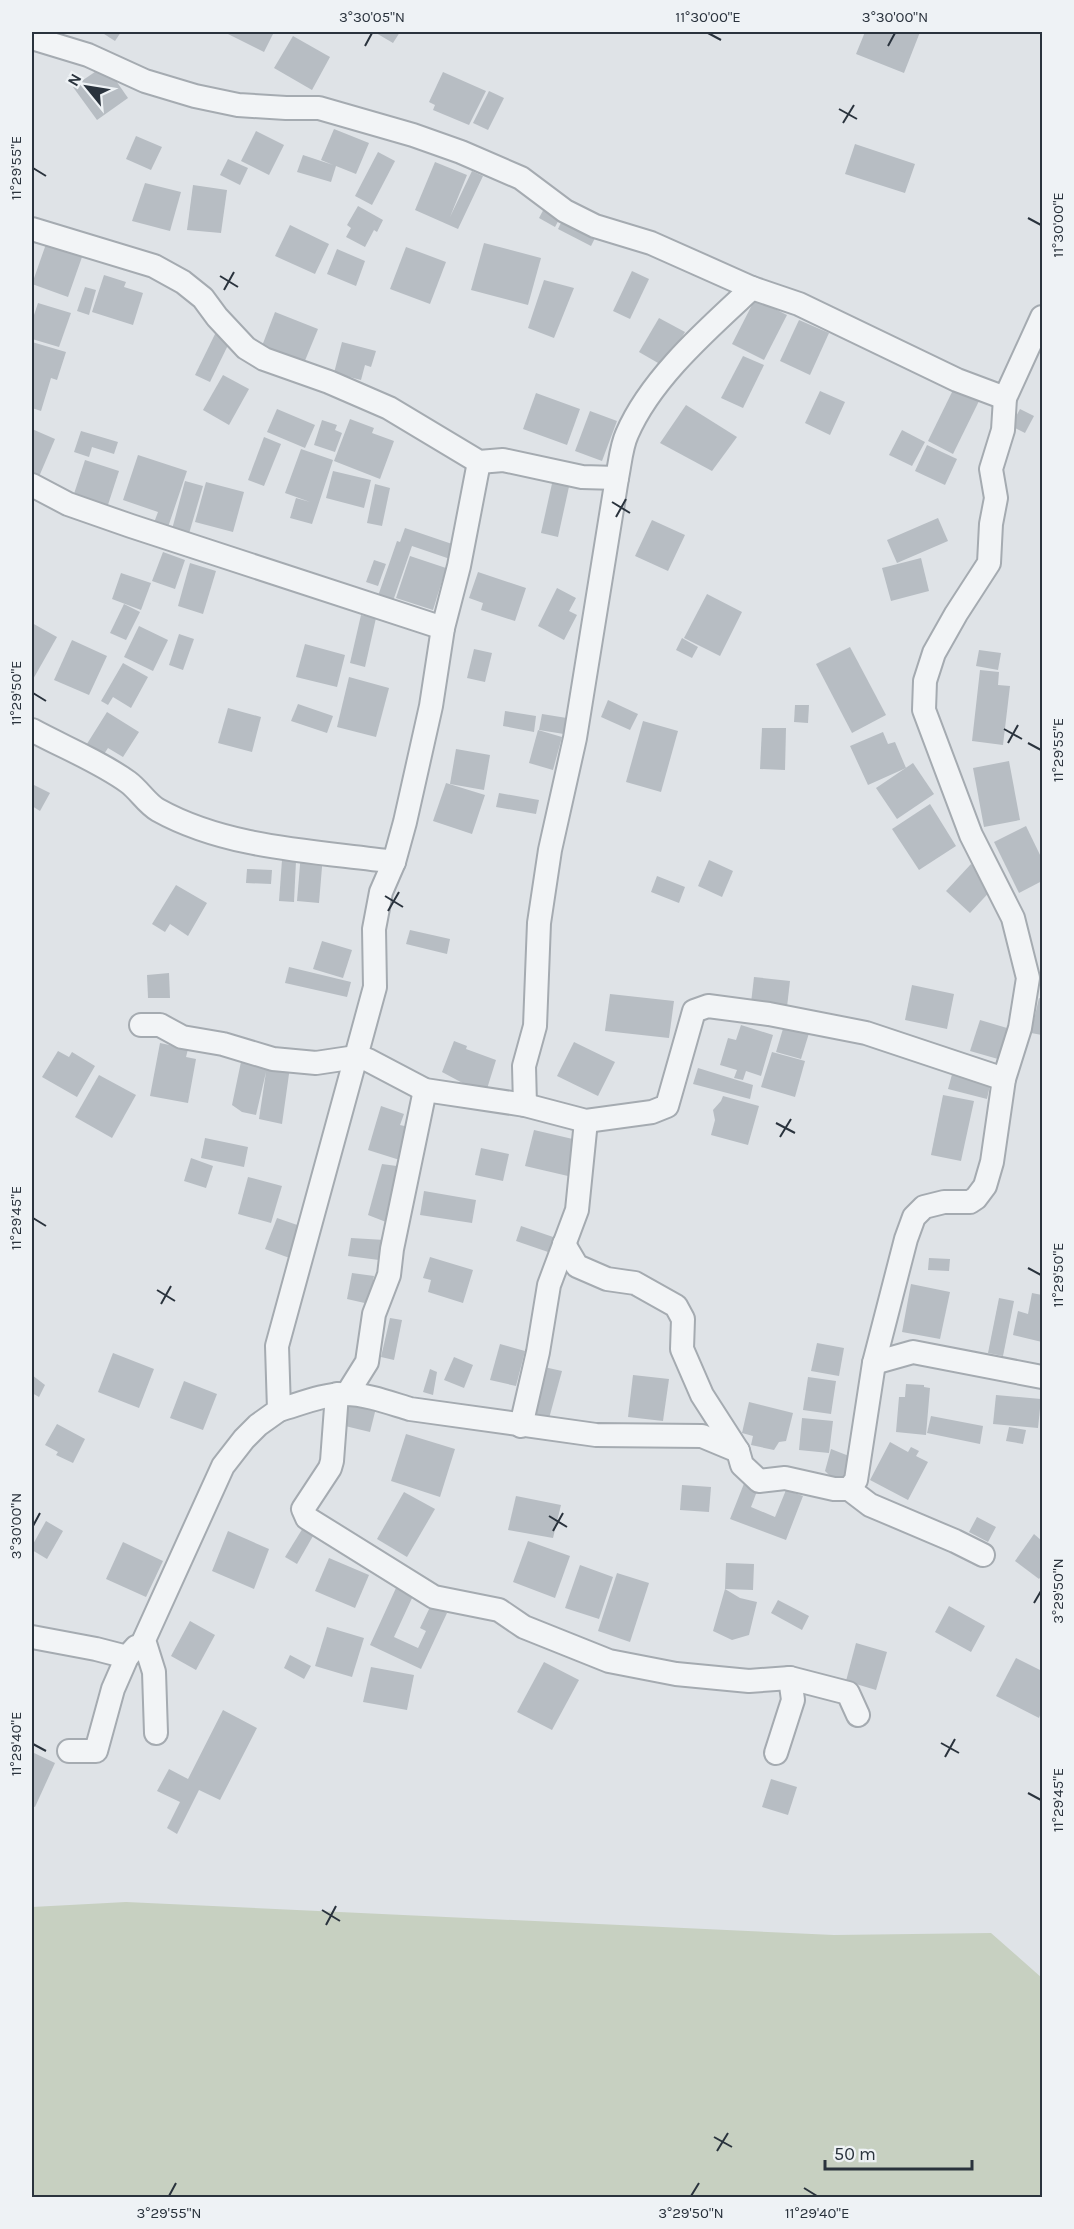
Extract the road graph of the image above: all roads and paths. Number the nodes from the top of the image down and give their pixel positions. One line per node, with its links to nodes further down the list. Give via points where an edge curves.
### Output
1 (32, 38): 3 (street, via 195,96 238,105 319,108 436,143 521,178 565,211 595,226 651,243)
2 (32, 229): 6 (street, via 154,266 203,298 255,353 389,408)
3 (752, 288): 5 (street, via 799,304 957,380); 7 (street, via 709,328 638,412 626,436)
4 (1042, 317): 5 (street)
5 (1005, 398): 14 (street, via 1003,430 991,469 996,498 989,563 934,653 925,681 924,710 971,835 1013,918 1028,978 1020,1028)
6 (479, 462): 7 (street, via 503,460 582,477); 9 (street)
7 (617, 478): 16 (street, via 575,738 550,850 539,923 535,1026 524,1066)
8 (32, 485): 9 (street, via 68,504 130,526)
9 (443, 628): 11 (street, via 431,706)
10 (32, 730): 11 (street, via 113,772 156,809 219,835)
11 (394, 862): 13 (street, via 381,892 374,929 375,987)
12 (141, 1025): 13 (street, via 160,1025 182,1037 273,1059 316,1063)
13 (356, 1057): 15 (street); 22 (street, via 277,1346)
14 (1004, 1079): 17 (street, via 866,1033 708,1006 694,1011 667,1106 652,1112); 19 (street, via 985,1186 970,1202 934,1204 914,1217)
15 (425, 1090): 16 (street); 21 (street, via 389,1275 374,1314 367,1362)
16 (525, 1105): 17 (street)
17 (586, 1121): 18 (street, via 577,1210)
18 (564, 1244): 23 (street, via 549,1285); 24 (street, via 577,1266 607,1279 635,1283 676,1306 682,1319 682,1349 702,1395)
19 (874, 1363): 20 (street, via 913,1352); 25 (street, via 855,1480)
20 (1042, 1377)
21 (342, 1394): 22 (street); 23 (street); 30 (street, via 330,1468 303,1509 307,1518 324,1530 434,1597 499,1610 524,1627 609,1661 676,1674 749,1680)
22 (279, 1410): 28 (street, via 244,1438 223,1466)
23 (521, 1426): 24 (street, via 596,1435 702,1436)
24 (738, 1451): 25 (street, via 742,1465 759,1481 785,1478)
25 (849, 1489): 26 (street, via 870,1505)
26 (983, 1555)
27 (32, 1637): 29 (street)
28 (144, 1640): 29 (street); 32 (street, via 154,1672)
29 (127, 1657): 33 (street, via 113,1689 96,1751)
30 (790, 1678): 31 (street, via 848,1693); 34 (street, via 793,1700)
31 (858, 1715)
32 (156, 1733)
33 (69, 1751)
34 (776, 1753)

